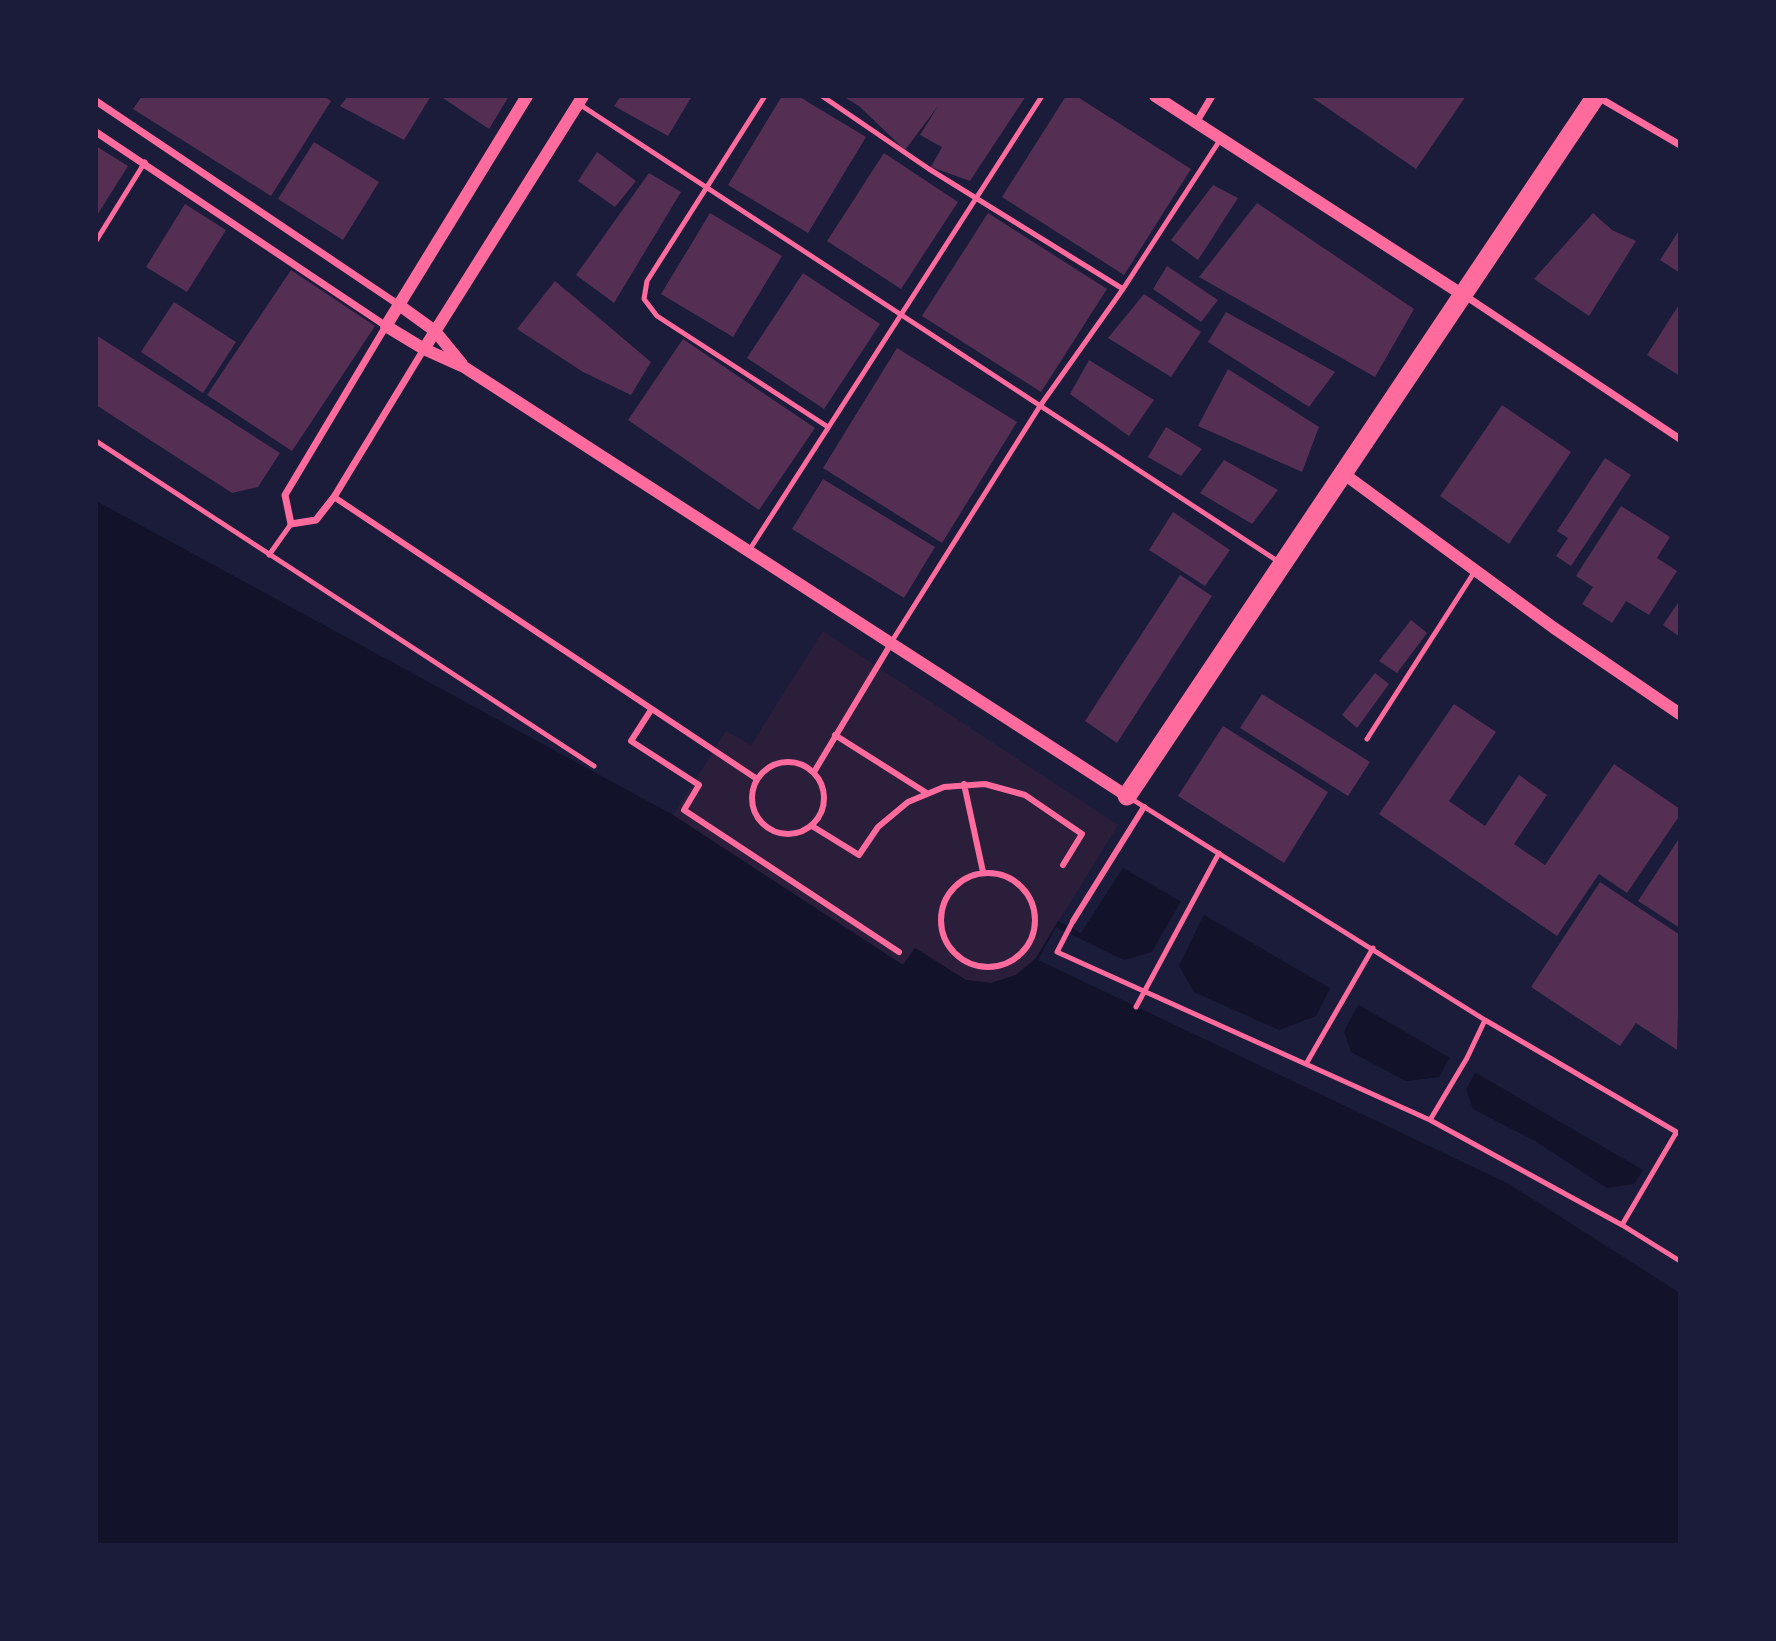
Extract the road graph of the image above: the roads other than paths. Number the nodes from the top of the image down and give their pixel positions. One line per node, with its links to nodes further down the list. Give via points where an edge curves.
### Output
1 (527, 96): 20 (street)
2 (765, 96): 15 (lane)
3 (822, 96): 16 (lane)
4 (1042, 96): 16 (lane)
5 (1155, 96): 10 (street)
6 (1212, 96): 10 (street)
7 (1597, 96): 13 (street); 19 (highway)
8 (581, 100): 15 (lane); 23 (street)
9 (96, 101): 20 (street)
10 (1197, 121): 12 (street)
11 (96, 132): 14 (street)
12 (1222, 137): 18 (lane); 19 (street)
13 (1680, 145)
14 (145, 162): 17 (lane); 22 (street)
15 (707, 188): 21 (lane); 27 (lane, via 647,281 644,299 657,316)
16 (977, 197): 18 (lane); 21 (lane)
17 (96, 241)
18 (1123, 289): 26 (lane)
19 (1463, 295): 28 (street); 30 (highway)
20 (399, 305): 22 (street); 23 (street)
21 (901, 315): 26 (lane); 27 (lane)
22 (386, 326): 24 (street); 32 (street, via 285,495)
23 (435, 331): 24 (street); 25 (street)
24 (424, 349): 25 (street); 31 (street)
25 (464, 367): 33 (street)
26 (1040, 406): 35 (lane); 37 (lane)
27 (828, 427): 33 (lane)
28 (1680, 439)
29 (96, 441): 34 (lane)
30 (1344, 474): 35 (highway); 36 (street)
31 (334, 497): 32 (street, via 316,520); 38 (street)
32 (291, 524): 34 (lane)
33 (749, 550): 37 (street)
34 (270, 555): 42 (lane)
35 (1283, 565): 47 (highway)
36 (1475, 571): 39 (street); 41 (lane)
37 (891, 642): 40 (street); 47 (street)
38 (651, 710): 44 (street); 55 (street, via 631,741 699,785 684,810)
39 (1680, 714)
40 (835, 735): 43 (street); 46 (street)
41 (1367, 739)
42 (593, 766)
43 (814, 772): 44 (street, via 792,761 779,762); 49 (street, via 825,793 820,817)
44 (757, 779): 49 (street, via 752,805 766,827 789,835)
45 (964, 784): 46 (street); 51 (street, via 985,784 1025,795 1083,834); 52 (street)
46 (925, 792): 49 (street, via 877,827 859,855)
47 (1127, 796): 48 (lane)
48 (1144, 807): 50 (lane); 53 (street)
49 (812, 826)
50 (1219, 853): 54 (lane); 56 (lane)
51 (1063, 864)
52 (983, 872): 52 (street, via 956,884 946,897 940,928 946,944 970,965 1001,966 1025,950 1035,922 1034,908 1020,884)
53 (1073, 921): 56 (lane, via 1057,952)
54 (1373, 948): 58 (lane); 59 (lane)
55 (899, 952)
56 (1146, 990): 57 (lane); 59 (lane)
57 (1136, 1007)
58 (1485, 1020): 60 (lane); 61 (lane)
59 (1306, 1064): 60 (lane)
60 (1430, 1120): 62 (lane)
61 (1678, 1134): 62 (lane)
62 (1622, 1225): 63 (lane)
63 (1680, 1261)

